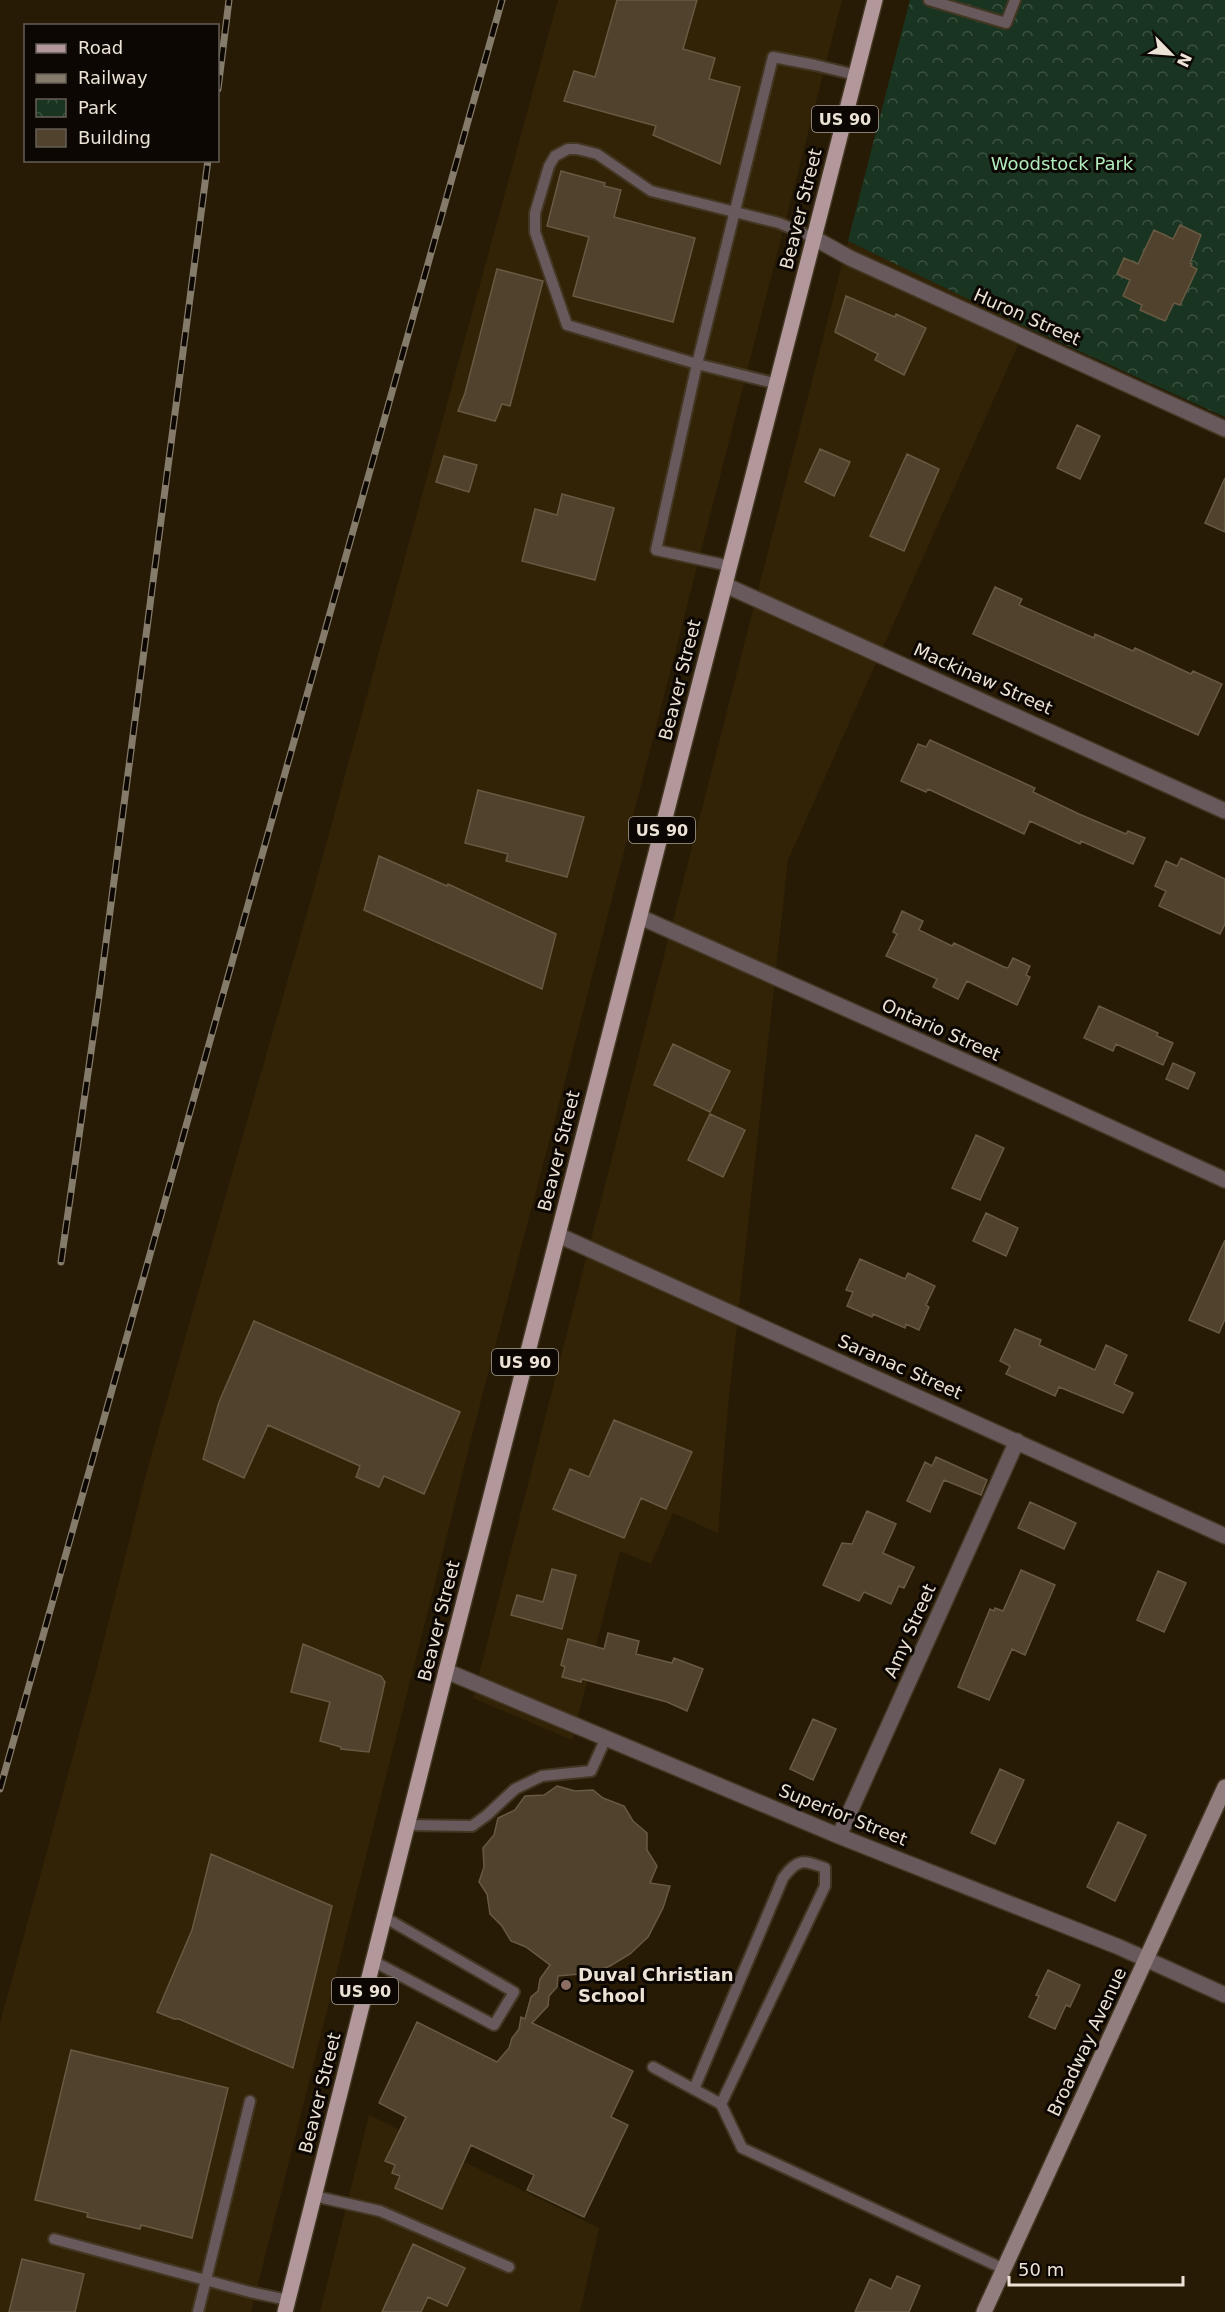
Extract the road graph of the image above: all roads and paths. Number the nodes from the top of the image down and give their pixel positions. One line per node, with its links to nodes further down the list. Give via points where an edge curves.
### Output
1 (875, 0): 4 (main road, Beaver Street / US 90)
2 (929, 0): 3 (lane, via 1006,23)
3 (1015, 0)
4 (856, 75): 5 (lane, via 772,57); 6 (main road, Beaver Street / US 90)
5 (736, 212): 6 (lane, via 779,223); 7 (lane); 7 (lane, via 651,191 597,154 568,149 555,156 549,166 535,213 535,232 567,325)
6 (814, 238): 8 (main road, Beaver Street / US 90); 9 (street, Huron Street)
7 (697, 364): 8 (lane); 10 (lane, via 656,550)
8 (778, 384): 10 (main road, Beaver Street / US 90)
9 (1225, 429)
10 (730, 566): 11 (main road, Beaver Street / US 90)
11 (725, 585): 12 (street, Mackinaw Street); 13 (main road, Beaver Street / US 90)
12 (1225, 811)
13 (640, 917): 14 (street, Ontario Street); 15 (main road, Beaver Street / US 90)
14 (1225, 1180)
15 (558, 1235): 16 (street, Saranac Street); 18 (main road, Beaver Street / US 90)
16 (1017, 1441): 17 (street, Saranac Street); 22 (street, Amy Street)
17 (1225, 1536)
18 (446, 1671): 19 (street, Superior Street); 21 (main road, Beaver Street / US 90)
19 (606, 1738): 21 (lane, via 591,1771 542,1776 515,1789 472,1826); 22 (street, Superior Street)
20 (1225, 1787): 24 (street, Broadway Avenue)
21 (407, 1825): 23 (main road, Beaver Street / US 90)
22 (839, 1836): 24 (street, Superior Street)
23 (384, 1917): 25 (main road, Beaver Street / US 90); 25 (lane, via 514,1992 494,2025)
24 (1146, 1959): 26 (street, Superior Street); 34 (street, Broadway Avenue)
25 (373, 1961): 31 (main road, Beaver Street / US 90)
26 (1225, 1995)
27 (653, 2067): 28 (lane)
28 (694, 2089): 30 (lane); 30 (lane, via 783,1878 792,1865 805,1861 825,1868 825,1886)
29 (250, 2102): 35 (lane)
30 (721, 2104): 34 (lane, via 742,2148)
31 (314, 2196): 33 (lane, via 380,2211); 36 (main road, Beaver Street / US 90)
32 (54, 2239): 35 (lane)
33 (509, 2267)
34 (1004, 2269): 38 (street, Broadway Avenue)
35 (206, 2280): 36 (lane); 37 (lane)
36 (287, 2306)
37 (198, 2312)
38 (984, 2312)

